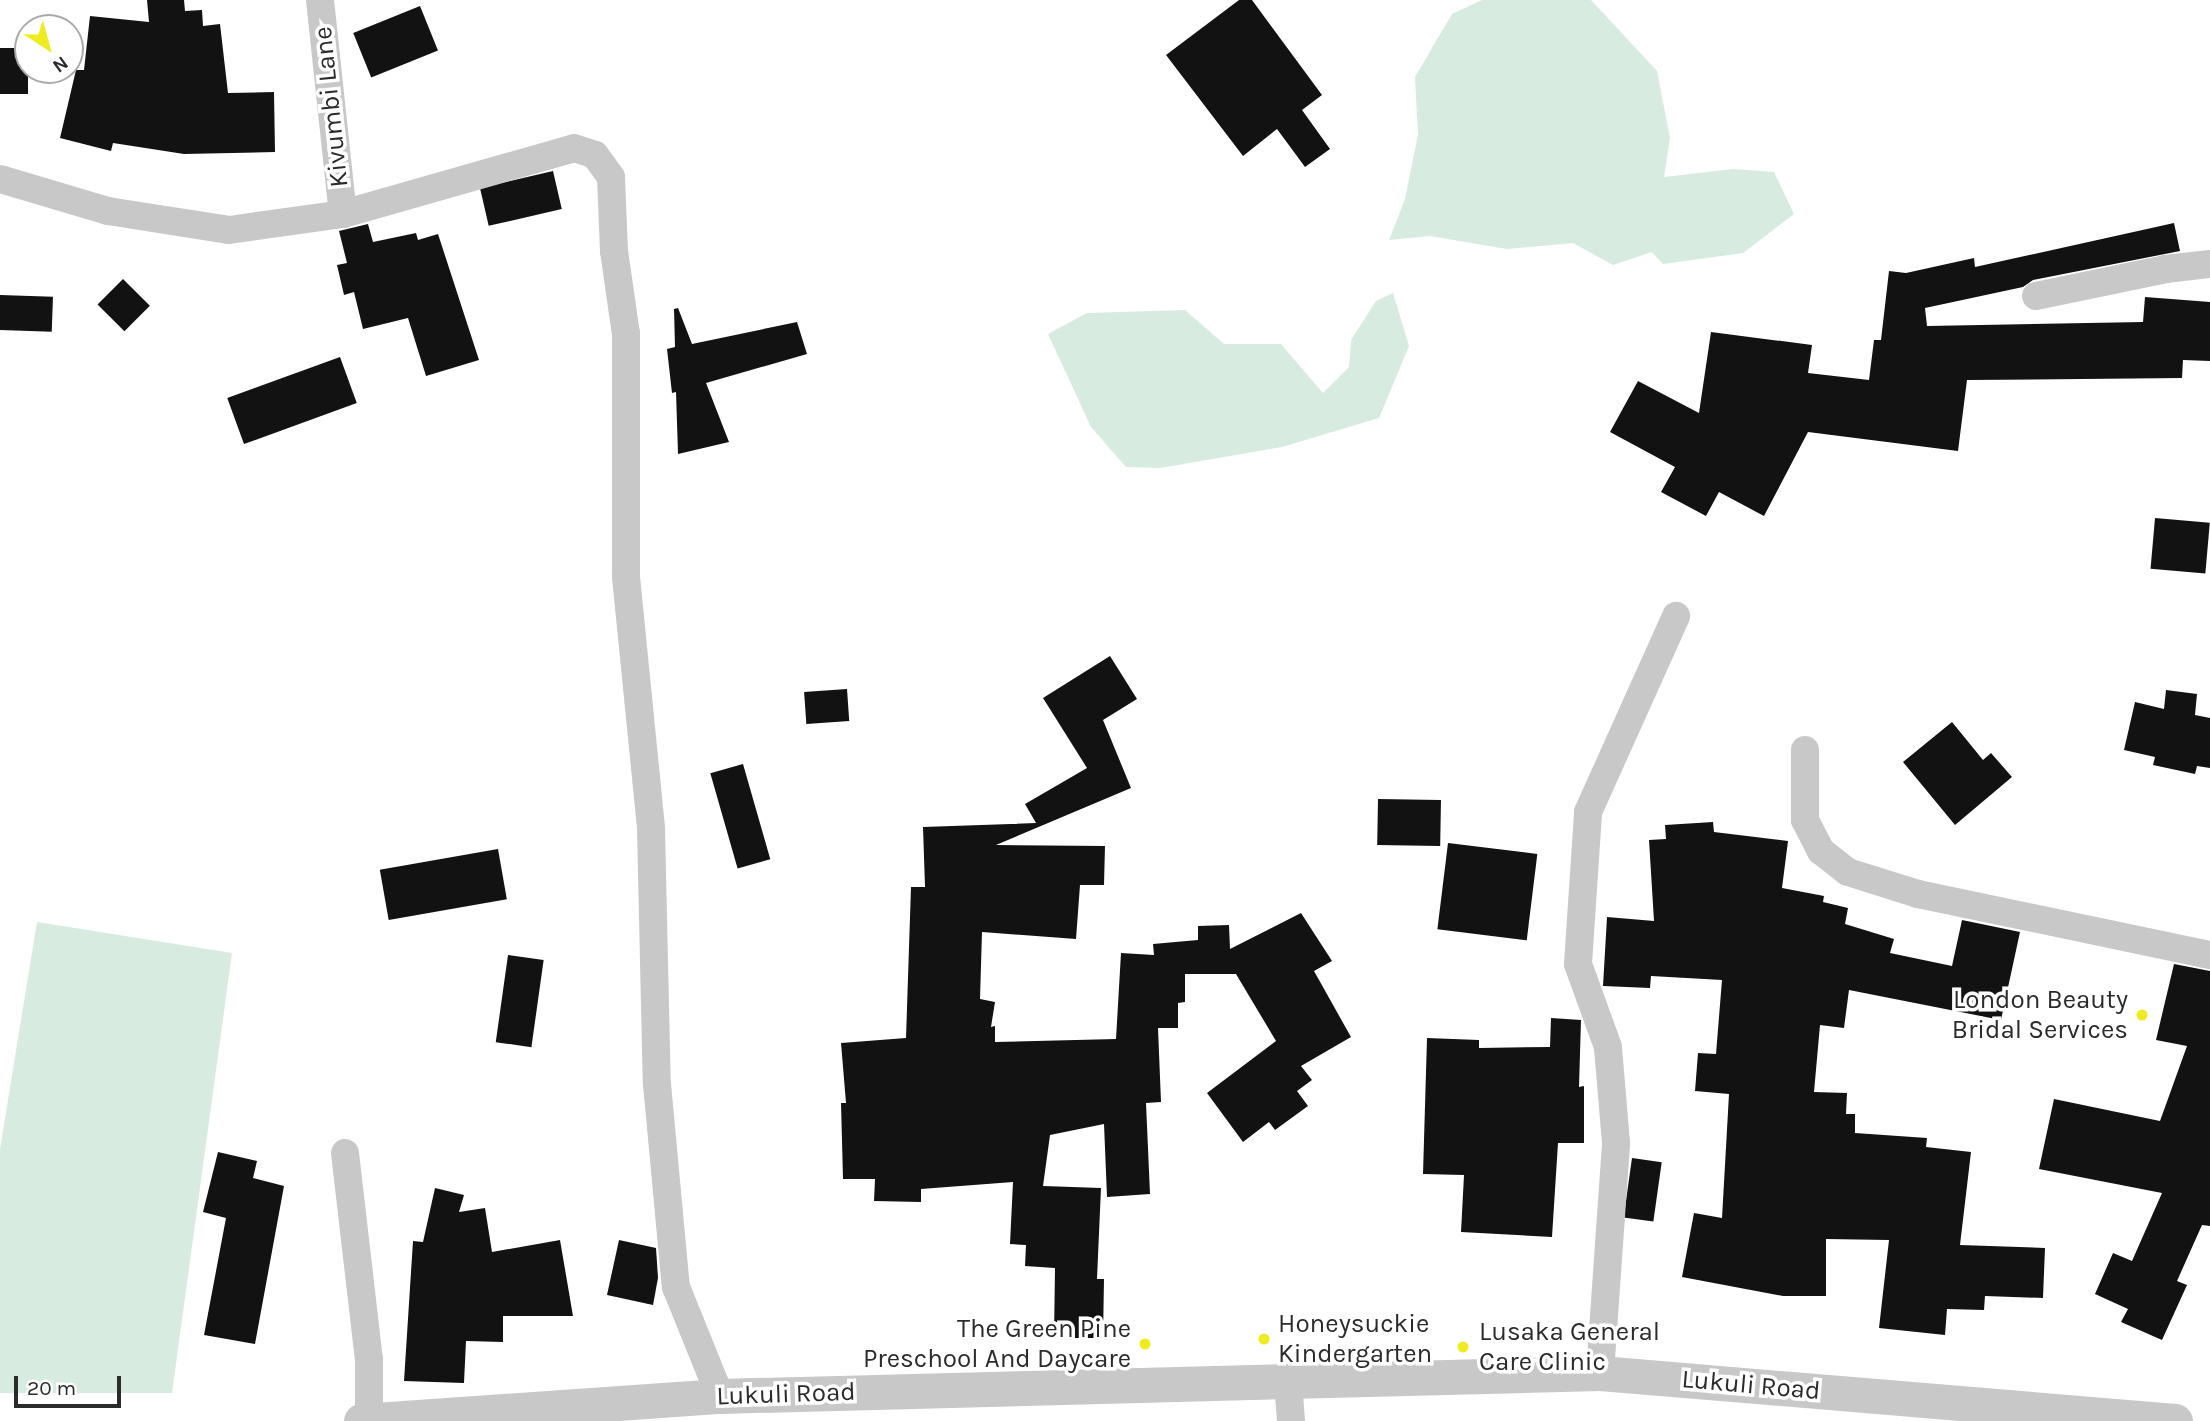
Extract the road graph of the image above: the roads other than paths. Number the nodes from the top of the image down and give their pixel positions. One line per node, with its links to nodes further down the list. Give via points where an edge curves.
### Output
1 (320, 0): 3 (street, Kivumbi Lane)
2 (0, 179): 3 (street, via 108,211 229,230)
3 (343, 214): 12 (street, via 574,148 595,155 611,177 614,251 626,334 626,577 651,829 657,1084 676,1287)
4 (2210, 264): 5 (street)
5 (2036, 296)
6 (1676, 616): 10 (street, via 1588,812 1578,964 1608,1047 1616,1143)
7 (1805, 750): 8 (street, via 1805,820 1821,851 1848,872 1918,894)
8 (2210, 955)
9 (345, 1153): 13 (street, via 369,1359)
10 (1600, 1373): 11 (street, Lukuli Road); 17 (street, Lukuli Road)
11 (1288, 1381): 12 (street, Lukuli Road); 16 (street)
12 (720, 1396): 14 (street, Lukuli Road)
13 (369, 1420): 14 (street, Lukuli Road); 15 (street, Lukuli Road)
14 (412, 1420)
15 (361, 1421)
16 (1291, 1421)
17 (2175, 1421)

